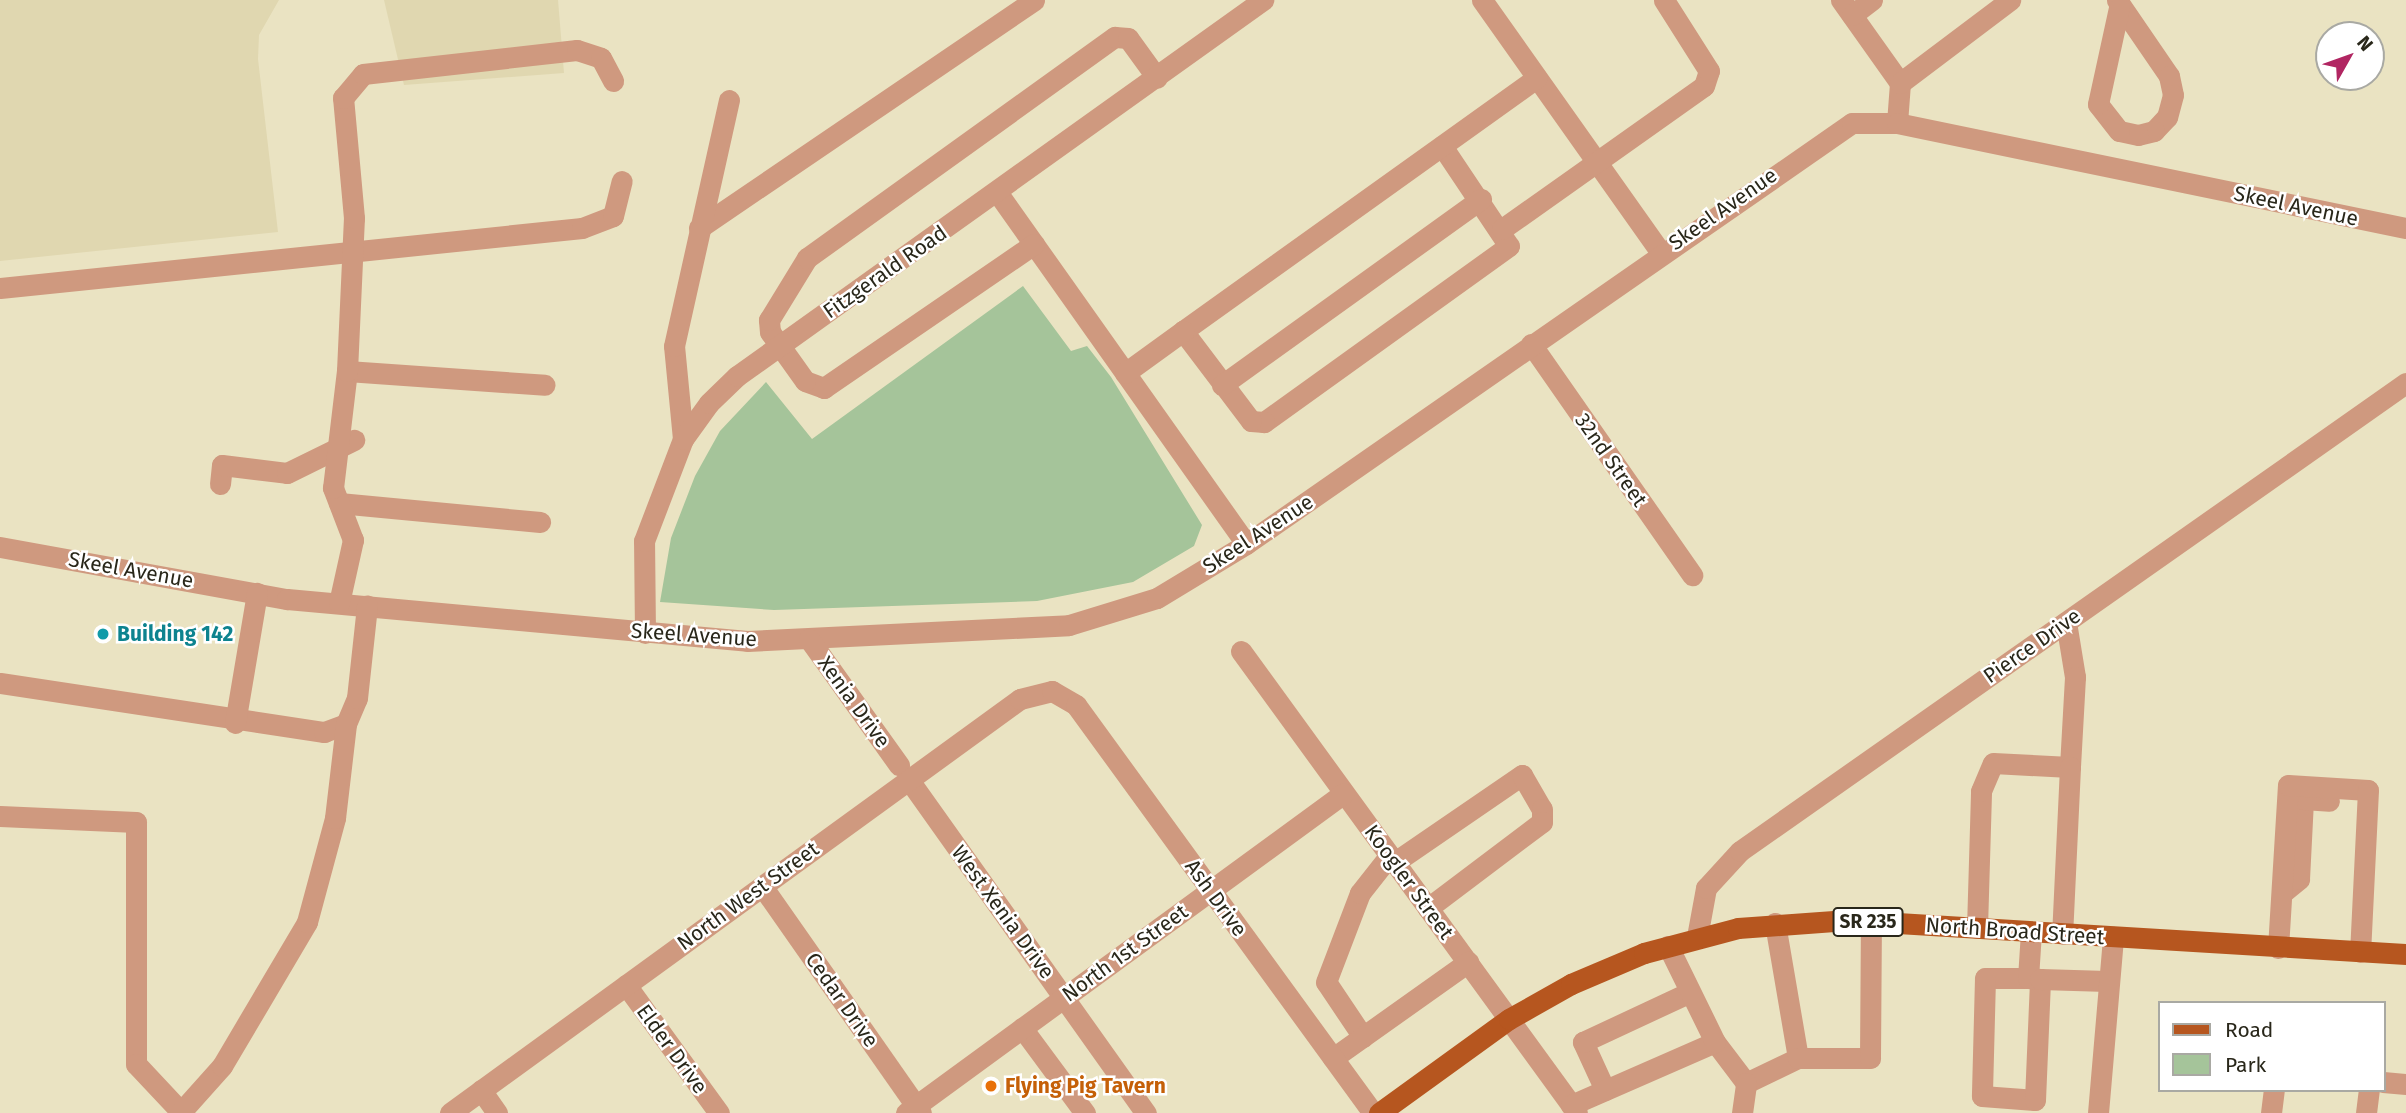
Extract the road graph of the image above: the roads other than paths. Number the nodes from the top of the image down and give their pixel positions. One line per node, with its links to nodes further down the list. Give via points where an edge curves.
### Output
1 (1034, 0): 20 (street)
2 (1264, 0): 9 (street, Fitzgerald Road)
3 (1482, 0): 10 (street)
4 (1664, 0): 16 (street, via 1705,62 1708,80)
5 (1872, 0): 8 (street)
6 (2010, 0): 12 (street)
7 (2118, 4): 7 (street, via 2098,104 2119,131 2138,135 2154,131 2167,117 2173,96 2169,76)
8 (1847, 7): 12 (street)
9 (1157, 78): 18 (street, Fitzgerald Road); 29 (street, via 1128,38 1115,37 800,263 769,320)
10 (1537, 78): 15 (street); 16 (street)
11 (613, 81): 24 (street, via 601,58 577,50 363,74 343,98)
12 (1900, 83): 14 (street)
13 (729, 100): 20 (street)
14 (1898, 123): 21 (street, Skeel Avenue); 25 (street, Skeel Avenue, via 1837,128)
15 (1442, 146): 19 (street); 27 (street)
16 (1597, 162): 22 (street); 25 (street)
17 (622, 181): 24 (street, via 619,205 600,223)
18 (997, 192): 23 (street); 29 (street, Fitzgerald Road)
19 (1480, 199): 22 (street); 34 (street)
20 (699, 228): 35 (street, via 674,346)
21 (2406, 228)
22 (1502, 229): 34 (street, via 1509,246 1264,422 1251,422)
23 (1034, 244): 29 (street, via 824,388 805,381); 31 (street)
24 (352, 252): 26 (street); 30 (street)
25 (1661, 253): 28 (street, Skeel Avenue)
26 (0, 288)
27 (1183, 331): 31 (street); 34 (street)
28 (1531, 344): 40 (street, Skeel Avenue); 42 (street, 32nd Street)
29 (779, 346): 35 (street, Fitzgerald Road, via 709,403)
30 (347, 371): 33 (street); 36 (street)
31 (1125, 373): 40 (street)
32 (2406, 383): 46 (street, Pierce Drive)
33 (545, 385)
34 (1223, 385)
35 (683, 439): 47 (street, Fitzgerald Road, via 643,541)
36 (346, 444): 37 (street, via 287,472 222,465); 38 (street, via 333,488)
37 (220, 484)
38 (339, 503): 39 (street); 44 (street, via 353,540)
39 (540, 522)
40 (1246, 544): 48 (street, Skeel Avenue, via 1157,598 1088,621)
41 (0, 547): 43 (street, Skeel Avenue)
42 (1692, 575)
43 (257, 593): 44 (street, Skeel Avenue); 52 (street)
44 (339, 603): 45 (street, Skeel Avenue)
45 (367, 606): 47 (street, Skeel Avenue); 53 (street, via 357,698)
46 (2066, 622): 54 (street, via 2075,677); 67 (street, Pierce Drive, via 1720,867 1706,888)
47 (645, 633): 48 (street, Skeel Avenue)
48 (809, 639): 55 (street, Xenia Drive)
49 (1241, 651): 56 (street, Koogler Street)
50 (0, 684): 52 (street)
51 (1052, 691): 55 (street, North West Street, via 1020,699); 60 (street, Ash Drive, via 1076,705)
52 (235, 723): 53 (street, via 324,732)
53 (346, 724): 95 (street, via 335,817 307,922 222,1066)
54 (2070, 767): 64 (street, via 1993,763 1981,791); 66 (street)
55 (904, 772): 59 (street, North West Street); 78 (street, West Xenia Drive)
56 (1344, 793): 58 (street, Koogler Street); 60 (street, North 1st Street)
57 (0, 816): 95 (street, via 136,822 136,1064)
58 (1392, 859): 61 (street, Koogler Street); 61 (street, via 1522,775 1542,822); 81 (street, via 1360,892 1326,982)
59 (762, 886): 76 (street, North West Street); 94 (street, Cedar Drive)
60 (1211, 890): 78 (street, North 1st Street); 83 (street, Ash Drive)
61 (1428, 908): 73 (street, Koogler Street)
62 (1871, 922): 63 (main road, North Broad Street / SR 235); 64 (main road, North Broad Street / SR 235); 84 (street, via 1870,1058)
63 (1775, 923): 67 (main road, North Broad Street / SR 235); 84 (street)
64 (1978, 928): 65 (main road, North Broad Street / SR 235)
65 (2031, 932): 66 (main road, North Broad Street / SR 235); 74 (street)
66 (2062, 934): 68 (main road, North Broad Street / SR 235)
67 (1697, 937): 69 (main road, North Broad Street / SR 235)
68 (2113, 937): 70 (main road, North Broad Street / SR 235); 75 (street)
69 (1668, 946): 77 (street); 79 (main road, North Broad Street / SR 235, via 1571,984)
70 (2278, 947): 71 (main road, North Broad Street / SR 235); 71 (street, via 2288,785 2368,790)
71 (2360, 952): 72 (main road, North Broad Street / SR 235)
72 (2406, 954)
73 (1468, 962): 79 (street, Koogler Street); 81 (street)
74 (2034, 979): 75 (street); 92 (street); 92 (street, via 1985,978 1982,1096)
75 (2107, 981): 104 (street)
76 (626, 985): 88 (street, North West Street); 98 (street, Elder Drive)
77 (1690, 992): 82 (street); 89 (street, via 1583,1042)
78 (1064, 997): 80 (street, North 1st Street); 100 (street, West Xenia Drive)
79 (1509, 1019): 93 (street, Koogler Street); 102 (main road, North Broad Street / SR 235)
80 (1022, 1028): 94 (street, North 1st Street); 99 (street)
81 (1363, 1037): 83 (street)
82 (1715, 1042): 86 (street); 89 (street)
83 (1333, 1058): 101 (street, Ash Drive)
84 (1798, 1058): 86 (street)
85 (2385, 1082): 87 (street)
86 (1746, 1083): 103 (street)
87 (2406, 1084)
88 (481, 1090): 96 (street, North West Street); 97 (street)
89 (1605, 1090): 93 (street)
90 (2274, 1092): 105 (street)
91 (2369, 1092): 106 (street)
92 (2035, 1106)
93 (1574, 1109)
94 (914, 1111)
95 (181, 1112)
96 (450, 1113)
97 (497, 1113)
98 (719, 1113)
99 (1085, 1113)
100 (1146, 1113)
101 (1373, 1113)
102 (1380, 1113)
103 (1742, 1113)
104 (2098, 1113)
105 (2271, 1113)
106 (2366, 1113)

